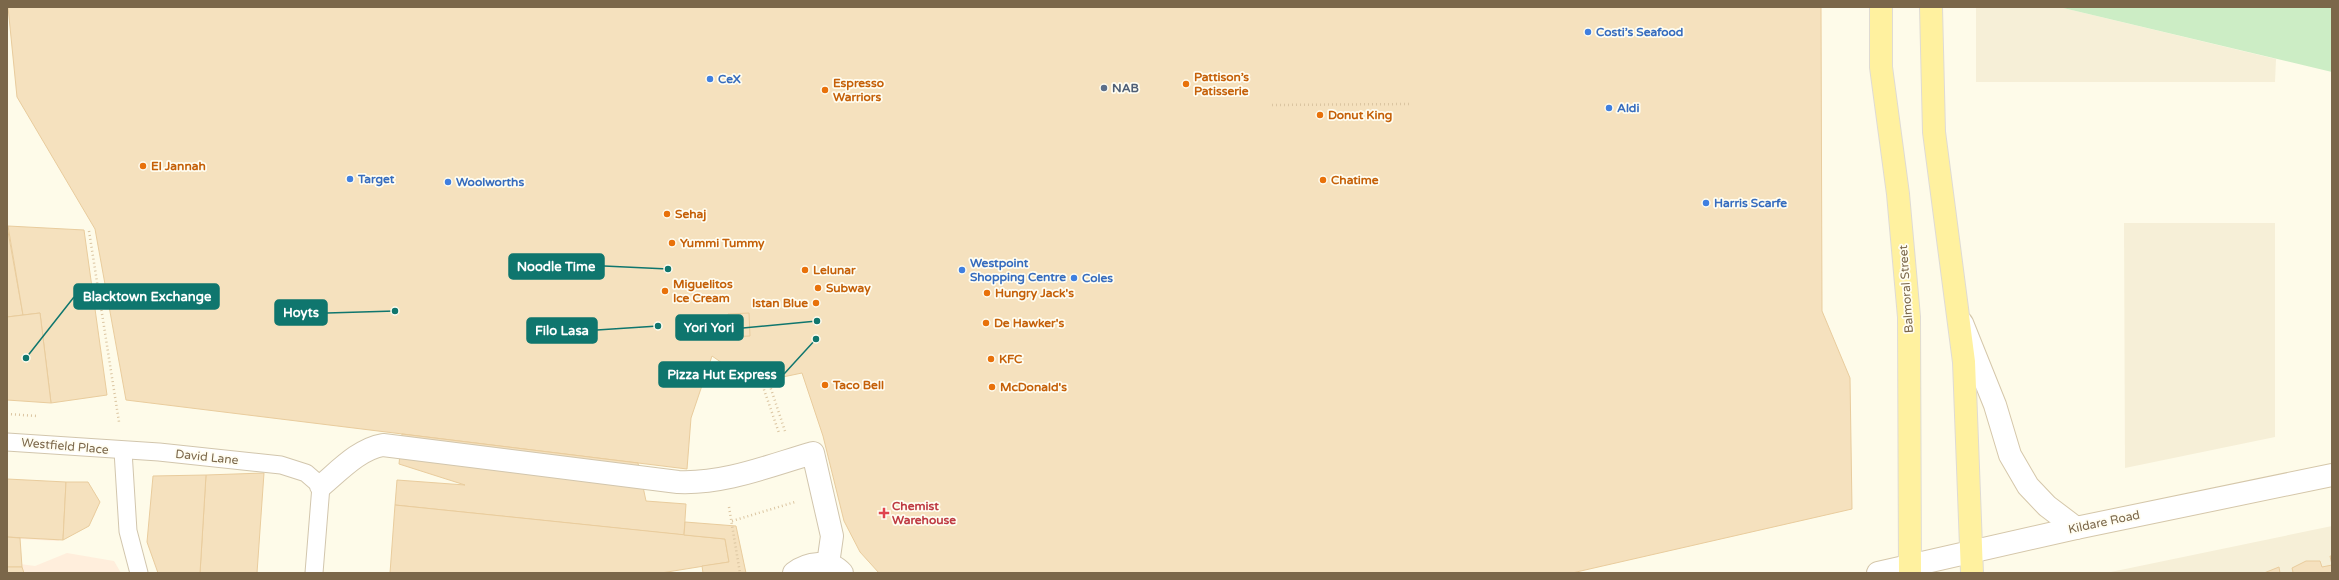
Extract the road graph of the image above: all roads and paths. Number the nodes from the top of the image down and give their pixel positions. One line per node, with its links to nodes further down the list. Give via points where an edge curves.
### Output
1 (1881, 7): 21 (main road, Balmoral Street, via 1881,67 1898,194 1909,317)
2 (1933, 9): 6 (main road, via 1934,132)
3 (1412, 104): 4 (path)
4 (1272, 105)
5 (89, 231): 9 (path)
6 (1960, 316): 18 (street, via 1995,405 2010,455 2028,486 2047,506); 19 (main road)
7 (760, 378): 12 (path)
8 (767, 378): 12 (path)
9 (119, 422)
10 (7, 442): 11 (lane, Westfield Place)
11 (123, 451): 14 (lane, David Lane, via 160,452 281,465 306,473); 22 (lane, via 128,531)
12 (791, 459): 14 (street, via 723,480 702,483 383,445 372,447 362,453); 15 (street, via 813,453)
13 (2332, 475): 18 (street, Kildare Road)
14 (321, 486): 23 (lane)
15 (822, 493): 16 (path); 20 (street, via 832,536)
16 (732, 521)
17 (733, 527): 24 (path)
18 (2076, 528): 19 (street, Kildare Road)
19 (1972, 551): 21 (street, Kildare Road); 27 (main road)
20 (835, 569): 25 (street, via 812,564)
21 (1910, 570): 26 (street, Kildare Road)
22 (139, 573)
23 (314, 573)
24 (740, 573)
25 (794, 573)
26 (1878, 573)
27 (1972, 573)

